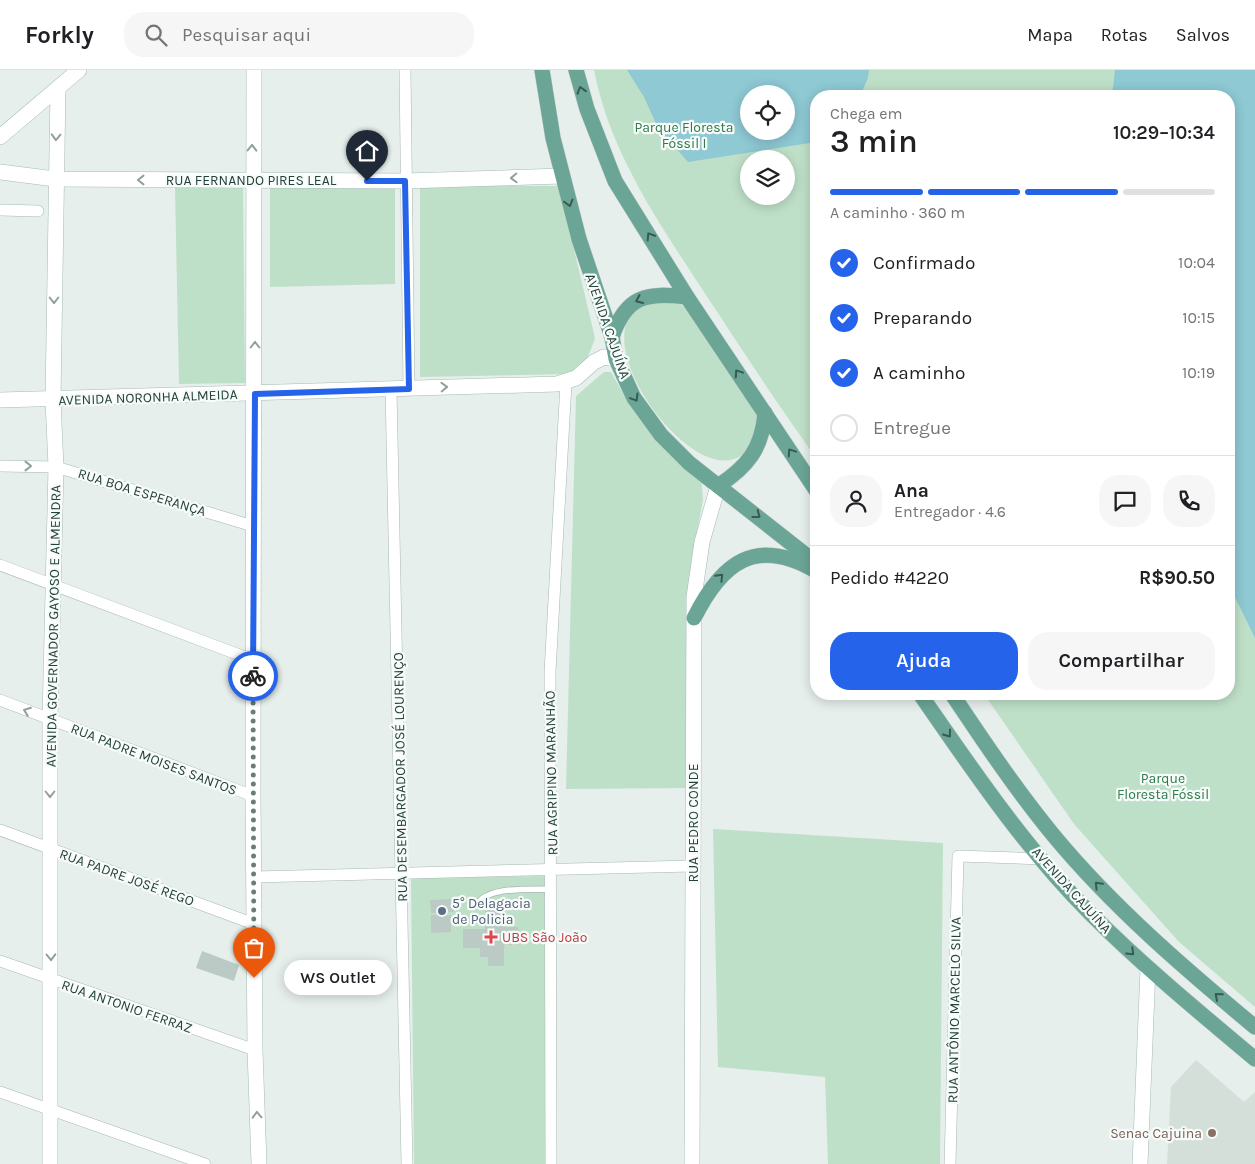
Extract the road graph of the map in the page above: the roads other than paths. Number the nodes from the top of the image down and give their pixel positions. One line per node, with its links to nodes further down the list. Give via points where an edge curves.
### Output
1 (79, 70): 6 (main road)
2 (254, 70): 11 (main road, one-way to 2)
3 (405, 70): 12 (street)
4 (542, 70): 9 (main road, AVENIDA CAJUÍNA)
5 (576, 70): 15 (main road, one-way to 5, via 615,181 587,109)
6 (58, 88): 7 (main road); 10 (main road, AVENIDA GOVERNADOR GAYOSO E ALMENDRA, one-way to 10)
7 (0, 137)
8 (0, 172): 10 (main road, RUA FERNANDO PIRES LEAL)
9 (562, 176): 12 (main road, RUA FERNANDO PIRES LEAL, one-way to 12); 16 (main road, AVENIDA CAJUÍNA, one-way to 16)
10 (55, 179): 11 (main road, RUA FERNANDO PIRES LEAL, one-way to 10); 23 (main road, AVENIDA GOVERNADOR GAYOSO E ALMENDRA, one-way to 23)
11 (252, 180): 12 (main road, RUA FERNANDO PIRES LEAL); 21 (main road, one-way to 11)
12 (405, 181): 20 (street)
13 (0, 210): 14 (street)
14 (38, 211)
15 (687, 297): 16 (main road, one-way to 16, via 664,294 637,300 624,311); 24 (main road, one-way to 15)
16 (612, 337): 17 (main road, AVENIDA CAJUÍNA)
17 (616, 360): 18 (main road, via 604,357); 28 (main road, AVENIDA CAJUÍNA, one-way to 28, via 634,398 661,435)
18 (566, 383): 20 (main road, AVENIDA NORONHA ALMEIDA, one-way to 18); 45 (street, RUA AGRIPINO MARANHÃO, via 550,672)
19 (391, 389): 20 (main road, AVENIDA NORONHA ALMEIDA); 21 (main road, AVENIDA NORONHA ALMEIDA); 46 (street, RUA DESEMBARGADOR JOSÉ LOURENÇO)
20 (409, 389)
21 (255, 394): 23 (main road, AVENIDA NORONHA ALMEIDA); 29 (main road)
22 (0, 400): 23 (main road, AVENIDA NORONHA ALMEIDA)
23 (53, 400): 26 (main road, AVENIDA GOVERNADOR GAYOSO E ALMENDRA)
24 (765, 413): 27 (main road, one-way to 24); 28 (main road, via 762,435 754,454 740,472)
25 (0, 466): 26 (street, RUA BOA ESPERANÇA, one-way to 26)
26 (56, 467): 29 (street, RUA BOA ESPERANÇA); 33 (main road, AVENIDA GOVERNADOR GAYOSO E ALMENDRA)
27 (810, 481)
28 (718, 486): 30 (main road, AVENIDA CAJUÍNA, one-way to 30); 34 (main road, RUA PEDRO CONDE, via 702,542 696,575)
29 (253, 526): 35 (main road)
30 (810, 558)
31 (0, 565): 33 (street)
32 (810, 569): 34 (main road, one-way to 32, via 723,573 745,559 755,555 779,556)
33 (53, 585): 35 (street); 39 (main road, AVENIDA GOVERNADOR GAYOSO E ALMENDRA)
34 (694, 618): 44 (main road, RUA PEDRO CONDE)
35 (253, 660): 40 (main road)
36 (0, 700): 39 (street, RUA PADRE MOISES SANTOS, one-way to 36)
37 (924, 700): 43 (main road, AVENIDA CAJUÍNA, one-way to 43)
38 (956, 700): 54 (main road, AVENIDA CAJUÍNA, one-way to 38, via 1095,882 1054,836)
39 (50, 719): 40 (street, RUA PADRE MOISES SANTOS); 42 (main road, AVENIDA GOVERNADOR GAYOSO E ALMENDRA, one-way to 42)
40 (253, 796): 47 (main road)
41 (0, 830): 42 (street, RUA PADRE JOSÉ REGO)
42 (50, 848): 50 (street, RUA PADRE JOSÉ REGO); 53 (main road, AVENIDA GOVERNADOR GAYOSO E ALMENDRA, one-way to 53)
43 (1043, 859): 52 (main road, AVENIDA CAJUÍNA, one-way to 52, via 1089,912); 65 (street, RUA ANTÔNIO MARCELO SILVA, via 958,856)
44 (692, 866): 45 (street); 64 (main road, RUA PEDRO CONDE)
45 (552, 868): 46 (street); 48 (street, RUA AGRIPINO MARANHÃO)
46 (402, 872): 47 (street); 62 (street, RUA DESEMBARGADOR JOSÉ LOURENÇO)
47 (254, 877): 50 (main road)
48 (552, 890): 49 (lane, via 496,892 485,896); 63 (street, RUA AGRIPINO MARANHÃO)
49 (476, 906)
50 (254, 924): 55 (main road)
51 (0, 961): 53 (street, RUA ANTONIO FERRAZ)
52 (1148, 968): 56 (main road, AVENIDA CAJUÍNA); 66 (main road)
53 (51, 979): 55 (street, RUA ANTONIO FERRAZ); 58 (main road, AVENIDA GOVERNADOR GAYOSO E ALMENDRA)
54 (1255, 1027)
55 (255, 1050): 61 (main road, one-way to 55)
56 (1255, 1059)
57 (0, 1092): 58 (street)
58 (50, 1110): 59 (main road, AVENIDA GOVERNADOR GAYOSO E ALMENDRA); 60 (street)
59 (50, 1164)
60 (205, 1164)
61 (259, 1164)
62 (407, 1164)
63 (551, 1164)
64 (692, 1164)
65 (950, 1164)
66 (1140, 1164)

